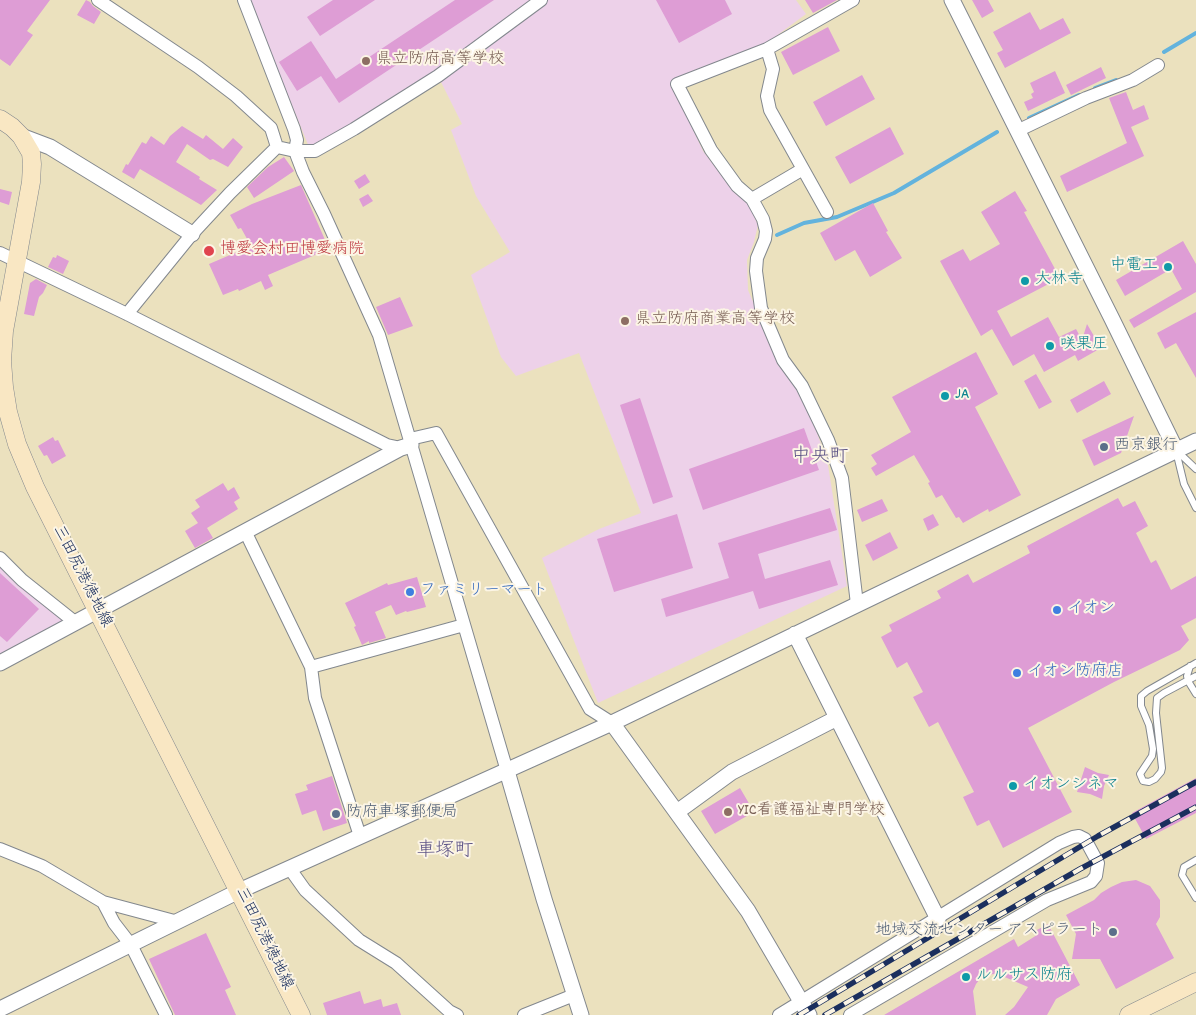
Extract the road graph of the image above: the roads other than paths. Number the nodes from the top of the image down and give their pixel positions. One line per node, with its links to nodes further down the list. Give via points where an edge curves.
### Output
1 (98, 0): 11 (street, via 236,96 271,128)
2 (244, 0): 12 (street, via 294,129)
3 (541, 0): 12 (street, via 438,76 354,129 316,151)
4 (853, 0): 6 (street)
5 (952, 0): 9 (street)
6 (767, 49): 13 (street, via 772,69 767,96 770,110); 14 (street, via 677,84 711,150 737,186)
7 (1158, 65): 9 (street, via 1133,80)
8 (0, 120): 10 (main road)
9 (1017, 131): 22 (street)
10 (22, 136): 16 (street, via 50,147); 18 (main road, 三田尻港徳地線, via 31,153 32,164)
11 (277, 147): 12 (street); 16 (street)
12 (295, 151): 21 (street, via 379,335)
13 (803, 169): 14 (street); 15 (street)
14 (752, 199): 27 (street, via 766,231 756,271 761,308 782,360 802,386 828,440 842,478)
15 (827, 212)
16 (192, 234): 19 (street)
17 (0, 253): 18 (street)
18 (16, 261): 19 (street); 28 (main road, 三田尻港徳地線, via 2,361 8,412 35,487)
19 (127, 314): 21 (street, via 387,445)
20 (1196, 441): 22 (street)
21 (408, 444): 25 (street); 30 (street); 39 (street, via 436,433 590,708)
22 (1176, 450): 23 (lane); 24 (lane, via 1184,484); 27 (street)
23 (1196, 469)
24 (1196, 508)
25 (245, 531): 28 (street); 34 (street)
26 (0, 558): 29 (street)
27 (857, 604): 31 (street)
28 (97, 610): 29 (street); 48 (main road, 三田尻港徳地線)
29 (76, 623): 32 (street)
30 (464, 625): 34 (street); 40 (street)
31 (795, 634): 38 (street); 39 (street)
32 (0, 663)
33 (1193, 664): 36 (lane); 36 (lane, via 1141,696 1153,749 1140,774 1141,780 1152,781 1162,768 1157,698)
34 (311, 667): 42 (street, via 315,698)
35 (1196, 676): 36 (lane)
36 (1188, 681): 37 (lane)
37 (1196, 694)
38 (837, 718): 41 (street, via 732,772); 51 (street)
39 (612, 723): 40 (street); 41 (street)
40 (507, 771): 42 (street); 55 (street)
41 (677, 812): 56 (street, via 748,911)
42 (360, 836): 45 (street)
43 (0, 849): 50 (street, via 42,866)
44 (1196, 860): 46 (lane, via 1182,871)
45 (290, 869): 48 (street); 58 (street, via 304,890 360,940 396,963)
46 (1186, 883): 47 (lane); 49 (lane)
47 (1196, 884)
48 (239, 891): 52 (street); 60 (main road, 三田尻港徳地線)
49 (1196, 898)
50 (103, 902): 52 (street); 53 (street)
51 (938, 919): 56 (street); 65 (street, via 1020,866 1073,837 1085,839 1098,863 1096,876 1091,882 1047,900)
52 (178, 922): 53 (street)
53 (131, 945): 57 (street); 59 (street)
54 (1196, 982): 66 (main road)
55 (574, 995): 61 (street); 62 (street)
56 (802, 1001): 63 (street); 64 (street)
57 (0, 1009)
58 (448, 1014)
59 (166, 1015)
60 (300, 1015)
61 (524, 1015)
62 (581, 1015)
63 (779, 1015)
64 (809, 1015)
65 (850, 1015)
66 (1129, 1015)

